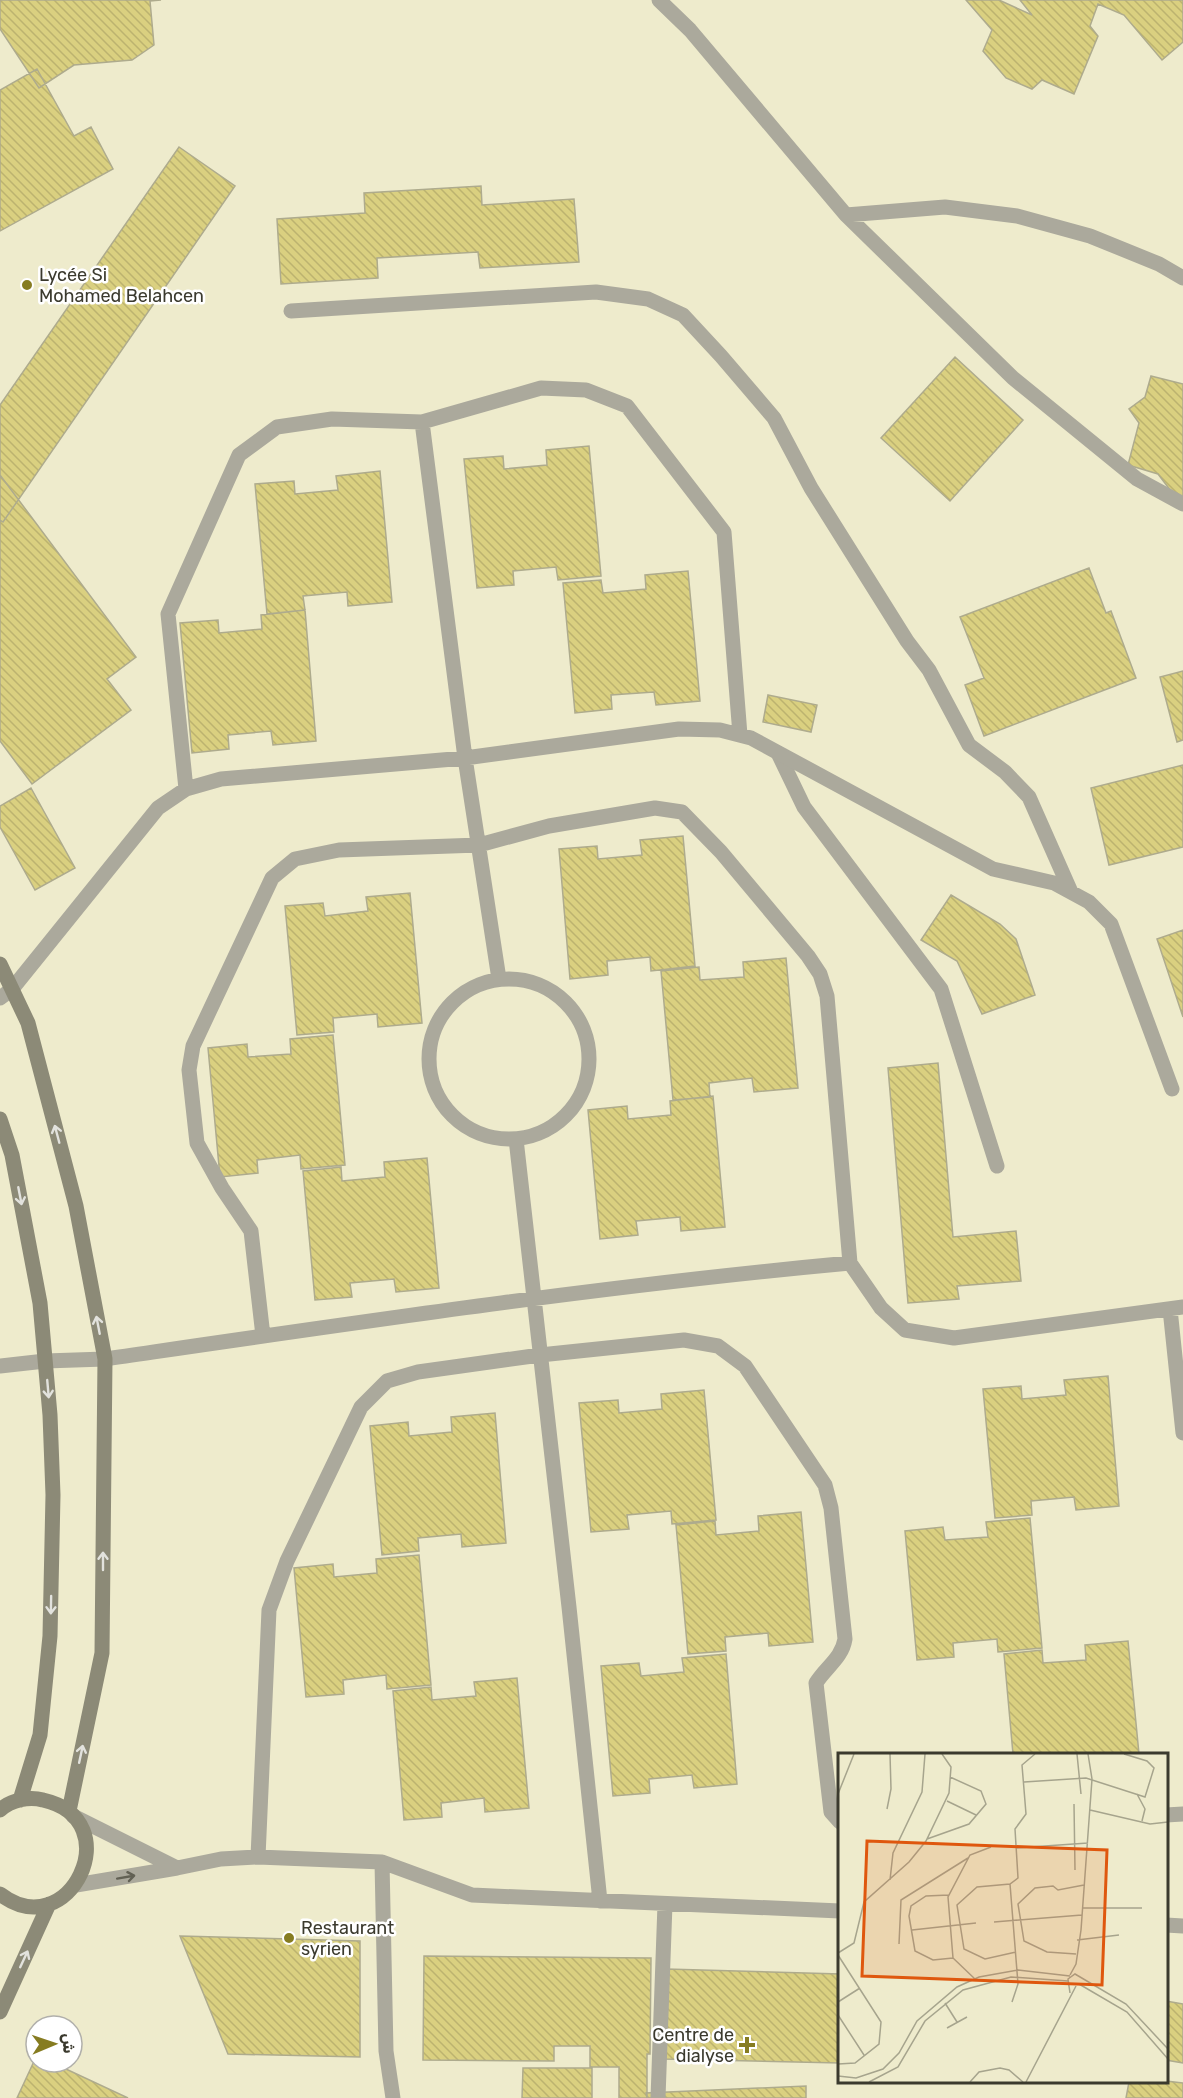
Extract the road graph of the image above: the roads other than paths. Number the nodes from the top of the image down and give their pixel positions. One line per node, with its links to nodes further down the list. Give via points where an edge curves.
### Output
1 (659, 0): 2 (street, via 690,30)
2 (846, 215): 3 (street, via 945,207 1017,216 1090,236); 6 (street, via 1013,378 1137,479)
3 (1183, 278)
4 (291, 311): 12 (street, via 596,292 648,299 683,315 774,418 810,488 907,641 929,669 969,745 1005,772 1029,797)
5 (422, 422): 7 (street, via 541,388 586,390 627,406 724,532); 9 (street); 10 (street, via 332,419 277,427 239,455 168,614)
6 (1183, 504)
7 (740, 735): 8 (street); 9 (street, via 720,730 679,729)
8 (777, 753): 12 (street, via 993,869 1054,883); 19 (street, via 804,807 941,989)
9 (465, 758): 10 (street, via 221,779); 11 (street)
10 (186, 789): 15 (street, via 158,808)
11 (478, 845): 14 (street); 20 (street, via 549,826 655,808 682,812 722,852 808,956 820,974 827,996); 23 (street, via 339,850 295,859 272,878 193,1046 189,1070 197,1143 251,1231)
12 (1071, 892): 16 (street, via 1089,902 1111,924)
13 (0, 964): 15 (street)
14 (499, 979): 18 (street, via 487,980 462,992 442,1012 430,1038 428,1064 434,1091 450,1115 473,1132 503,1140); 18 (street, via 516,978 543,985 566,1002 582,1025 590,1052 587,1078 576,1104 556,1125 531,1137)
15 (6, 993): 25 (street, one-way to 15, via 76,1206 28,1023)
16 (1172, 1089)
17 (0, 1119): 26 (street, one-way to 26, via 12,1155 40,1303)
18 (516, 1138): 21 (street)
19 (997, 1166)
20 (850, 1263): 21 (street); 22 (street, via 881,1308 905,1330 954,1338)
21 (533, 1298): 23 (street); 24 (street)
22 (1177, 1308): 28 (street)
23 (263, 1336): 25 (street)
24 (540, 1355): 34 (street, via 684,1340 718,1346 744,1366 825,1485 845,1639 843,1652 816,1683 831,1812); 35 (street, via 418,1372 387,1381 361,1407 287,1561 269,1610); 40 (street)
25 (105, 1359): 26 (street); 31 (street, one-way to 25, via 102,1653)
26 (45, 1361): 27 (street); 29 (street, one-way to 29, via 52,1495 50,1636 40,1735)
27 (0, 1366)
28 (1183, 1433)
29 (20, 1800): 30 (street); 31 (street, via 54,1802)
30 (1, 1808)
31 (71, 1814): 37 (street); 38 (street, via 86,1839 84,1871)
32 (1183, 1814): 33 (street)
33 (1168, 1815)
34 (838, 1820)
35 (258, 1857): 36 (street); 37 (street, via 221,1858)
36 (382, 1862): 40 (street, via 472,1895); 47 (street, via 386,2051)
37 (177, 1868): 38 (street, one-way to 37)
38 (76, 1885): 41 (street)
39 (0, 1894): 41 (street, via 18,1904)
40 (600, 1901): 42 (street)
41 (50, 1904): 46 (street, one-way to 41)
42 (665, 1904): 43 (street); 48 (street)
43 (838, 1911)
44 (1168, 1925): 45 (street)
45 (1183, 1926)
46 (0, 2012)
47 (393, 2098)
48 (658, 2098)

